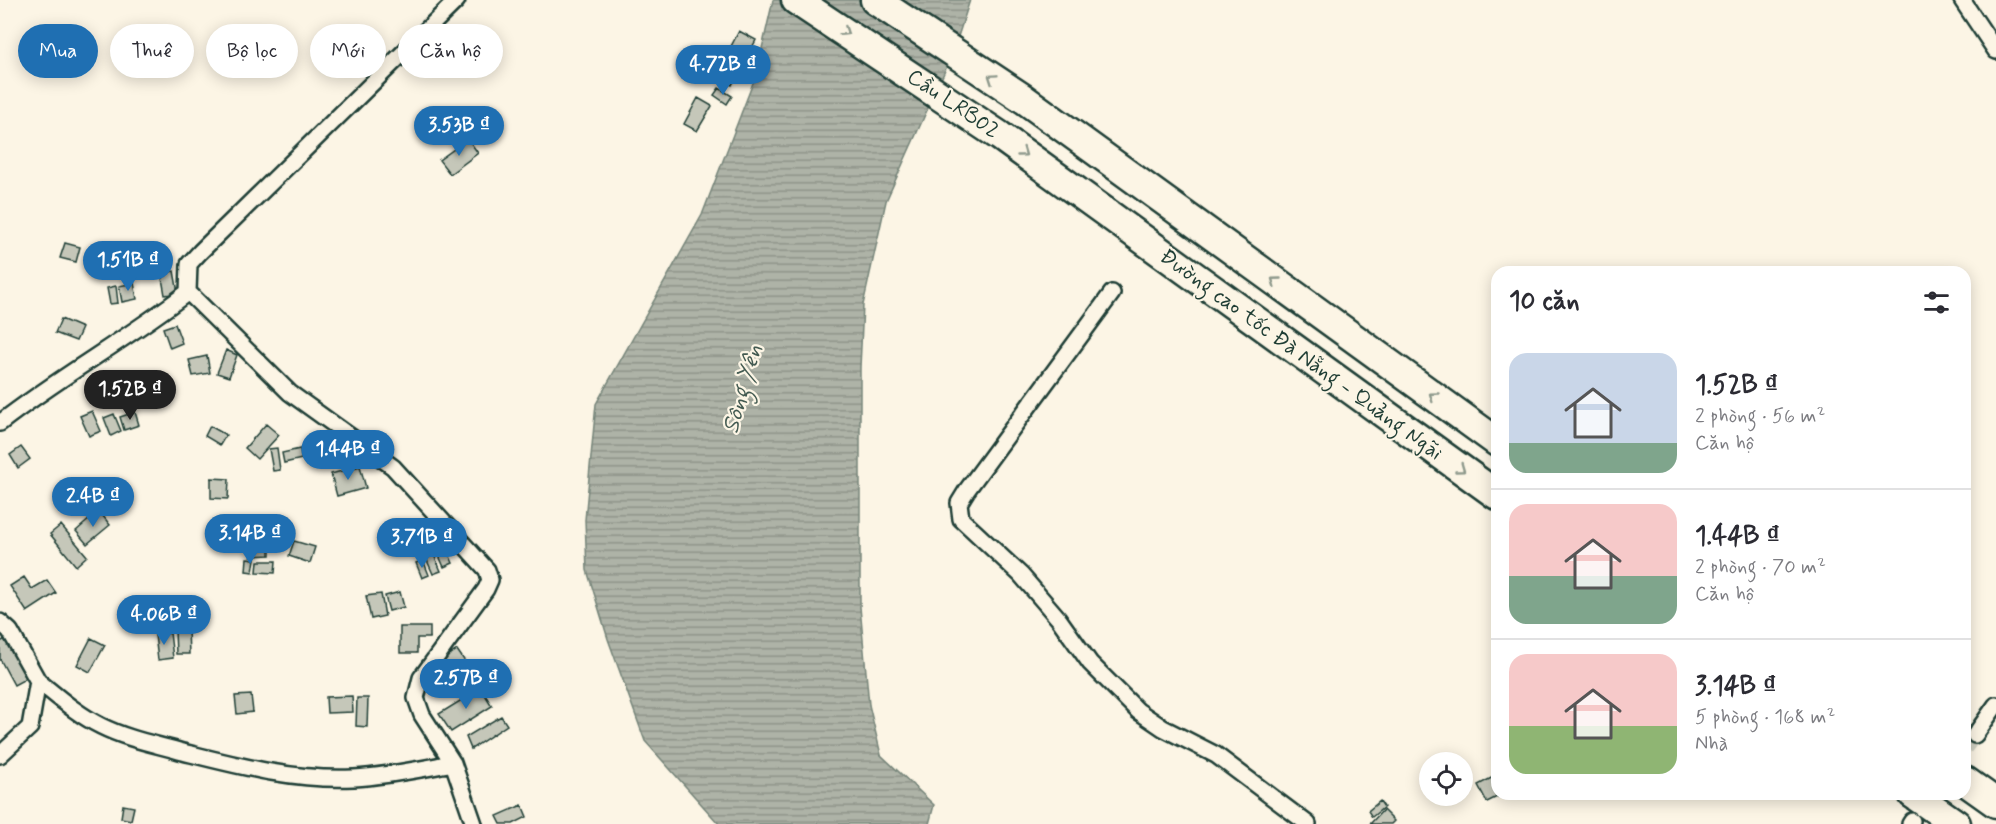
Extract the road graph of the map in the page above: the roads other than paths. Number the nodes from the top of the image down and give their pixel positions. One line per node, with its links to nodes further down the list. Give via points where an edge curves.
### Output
1 (457, 0): 8 (street, via 200,252 189,264)
2 (796, 0): 7 (highway, Cầu LRB02, one-way to 7, via 1000,136)
3 (875, 0): 6 (highway, Cầu LRB02, one-way to 3, via 1024,99)
4 (1962, 0): 5 (street)
5 (1996, 51)
6 (1125, 174): 11 (highway, Đường cao tốc Đà Nẵng - Quảng Ngãi, one-way to 6)
7 (1106, 214): 12 (highway, Đường cao tốc Đà Nẵng - Quảng Ngãi, one-way to 12)
8 (188, 292): 10 (street); 18 (street, via 290,393 393,467 487,570 490,580 486,590 421,678 416,698 422,716)
9 (1112, 293): 23 (street, via 967,490 959,503 961,519 1021,575 1090,663 1138,711 1216,755)
10 (0, 423)
11 (1491, 438)
12 (1491, 491)
13 (0, 622): 14 (street)
14 (38, 681): 17 (street, via 30,727); 18 (street, via 84,717 130,738 246,768 287,776 352,778)
15 (1996, 705): 16 (street)
16 (1975, 735)
17 (0, 754)
18 (453, 763): 22 (street)
19 (1971, 785): 21 (highway)
20 (1922, 800): 24 (highway)
21 (1996, 802)
22 (474, 824)
23 (1308, 824)
24 (1956, 824)

